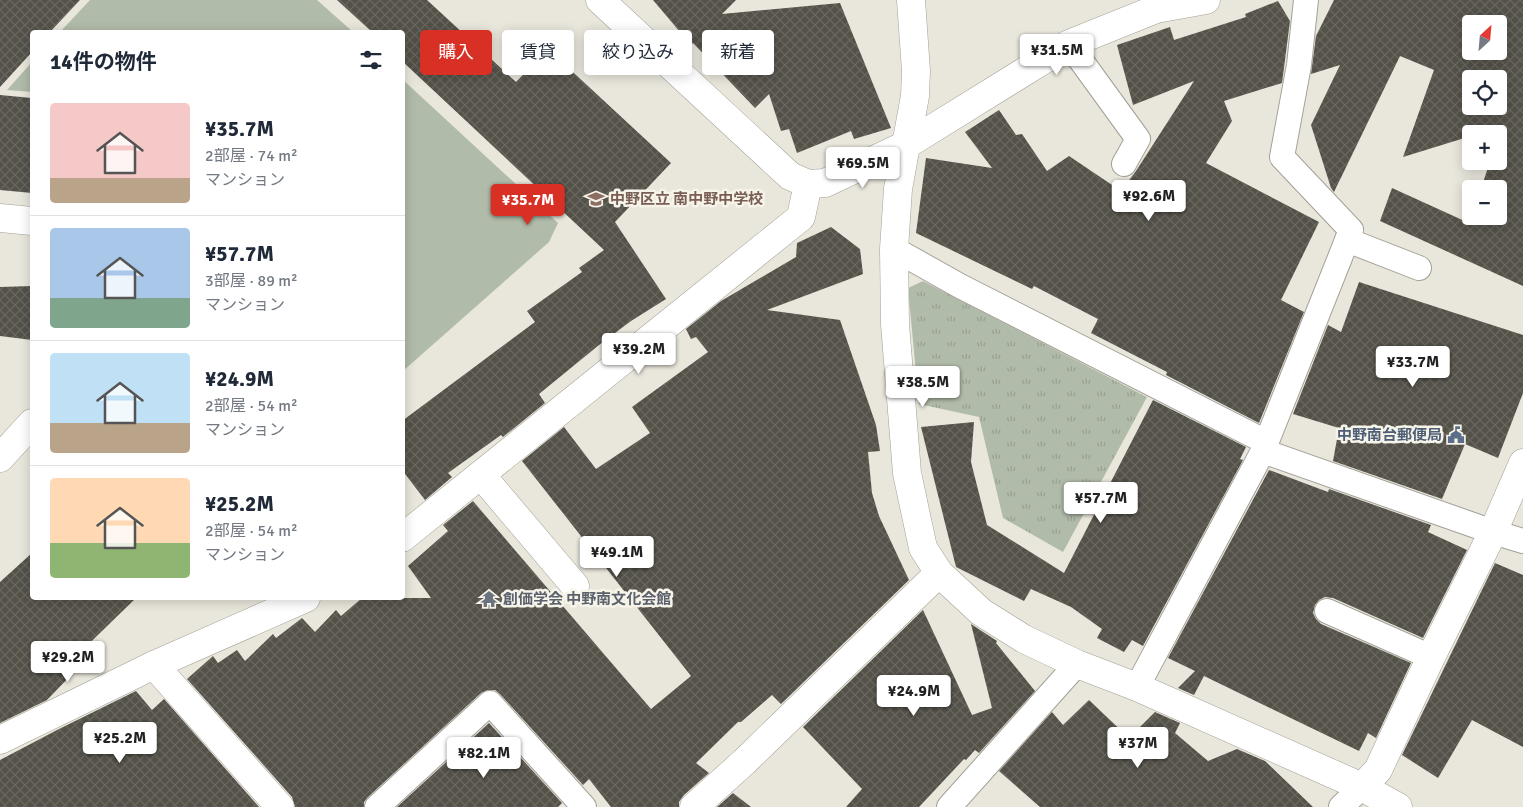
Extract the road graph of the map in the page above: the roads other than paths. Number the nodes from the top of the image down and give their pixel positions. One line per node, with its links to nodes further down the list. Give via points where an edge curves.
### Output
1 (600, 0): 8 (street, via 790,176)
2 (910, 0): 6 (street, via 916,71)
3 (1206, 0): 5 (street, via 1156,9)
4 (1306, 0): 11 (lane, via 1299,65 1282,157 1351,230)
5 (1069, 44): 6 (street); 7 (lane, via 1138,139)
6 (906, 146): 8 (street, via 825,182); 12 (street, via 898,189)
7 (1124, 164)
8 (808, 184): 18 (street, via 801,216)
9 (0, 218): 10 (street)
10 (30, 221)
11 (1347, 240): 13 (lane); 15 (lane)
12 (894, 249): 15 (lane); 22 (street, via 895,324 907,473 923,548)
13 (1419, 268)
14 (30, 425): 16 (street)
15 (1264, 447): 20 (lane); 29 (lane)
16 (0, 458)
17 (1523, 463): 20 (street)
18 (481, 475): 19 (street); 23 (street)
19 (405, 530)
20 (1493, 532): 21 (lane); 26 (street)
21 (1523, 541)
22 (939, 573): 27 (street, via 981,612 1024,639); 35 (street)
23 (575, 586)
24 (301, 600): 28 (street)
25 (1327, 611): 26 (lane)
26 (1431, 657): 31 (street, via 1378,770)
27 (1077, 664): 29 (street); 36 (lane)
28 (154, 665): 30 (street); 32 (street)
29 (1137, 688): 31 (street)
30 (0, 740)
31 (1362, 787): 37 (lane); 38 (street)
32 (280, 807)
33 (377, 807): 34 (lane, via 490,703)
34 (584, 807)
35 (694, 807)
36 (949, 807)
37 (1341, 807)
38 (1398, 807)

